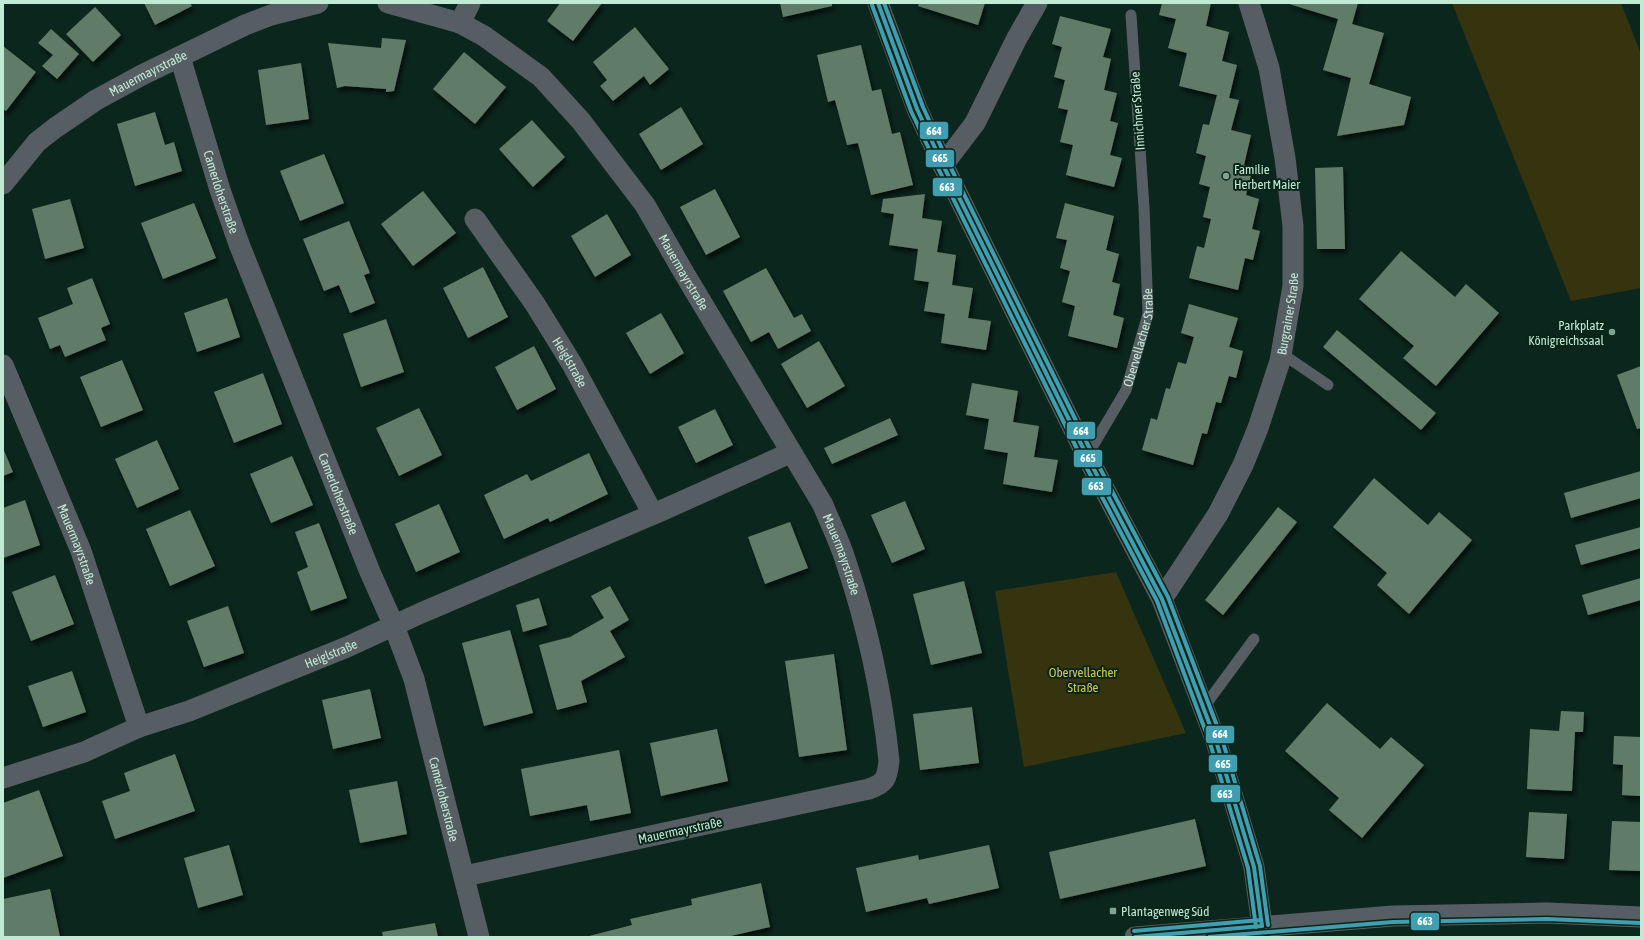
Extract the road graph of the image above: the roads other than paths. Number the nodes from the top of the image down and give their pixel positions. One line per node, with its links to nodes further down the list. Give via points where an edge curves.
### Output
1 (318, 3): 9 (street, Mauermayrstraße, via 245,25)
2 (388, 3): 8 (street, Mauermayrstraße)
3 (470, 3): 8 (street)
4 (878, 3): 10 (street, via 917,109)
5 (1037, 3): 10 (street, via 975,123)
6 (1249, 3): 14 (street, Burgrainer Straße, via 1269,68 1285,158 1293,226 1293,286)
7 (1131, 15): 12 (lane, Innichner Straße)
8 (460, 23): 17 (street, Mauermayrstraße, via 484,36 541,77 581,121 646,205)
9 (180, 57): 11 (street, Mauermayrstraße, via 96,100 55,128 37,142); 21 (street, Camerloherstraße, via 239,244)
10 (943, 165): 18 (street)
11 (3, 184)
12 (1144, 207): 18 (lane, Obervellacher Straße, via 1148,314 1126,390)
13 (475, 219): 19 (street, Heiglstraße, via 535,304 572,364)
14 (1282, 353): 16 (lane); 20 (street, Burgrainer Straße, via 1243,465 1218,514)
15 (3, 365): 24 (street, Mauermayrstraße, via 81,551)
16 (1328, 385)
17 (790, 453): 19 (street, Heiglstraße); 26 (street, Mauermayrstraße, via 823,505 858,598 874,664 887,743 889,761 888,774 884,782 869,789)
18 (1087, 456): 20 (street)
19 (653, 514): 21 (street, Heiglstraße)
20 (1162, 599): 23 (street)
21 (394, 626): 24 (street, Heiglstraße, via 189,711); 26 (street, Camerloherstraße, via 414,679)
22 (1254, 639): 23 (lane)
23 (1204, 707): 28 (street, via 1254,867)
24 (139, 728): 25 (street, Heiglstraße, via 84,752)
25 (3, 778)
26 (465, 876): 29 (street, Camerloherstraße)
27 (1641, 917): 28 (street, via 1547,913 1393,916)
28 (1262, 926): 30 (street)
29 (479, 937)
30 (1135, 937)

